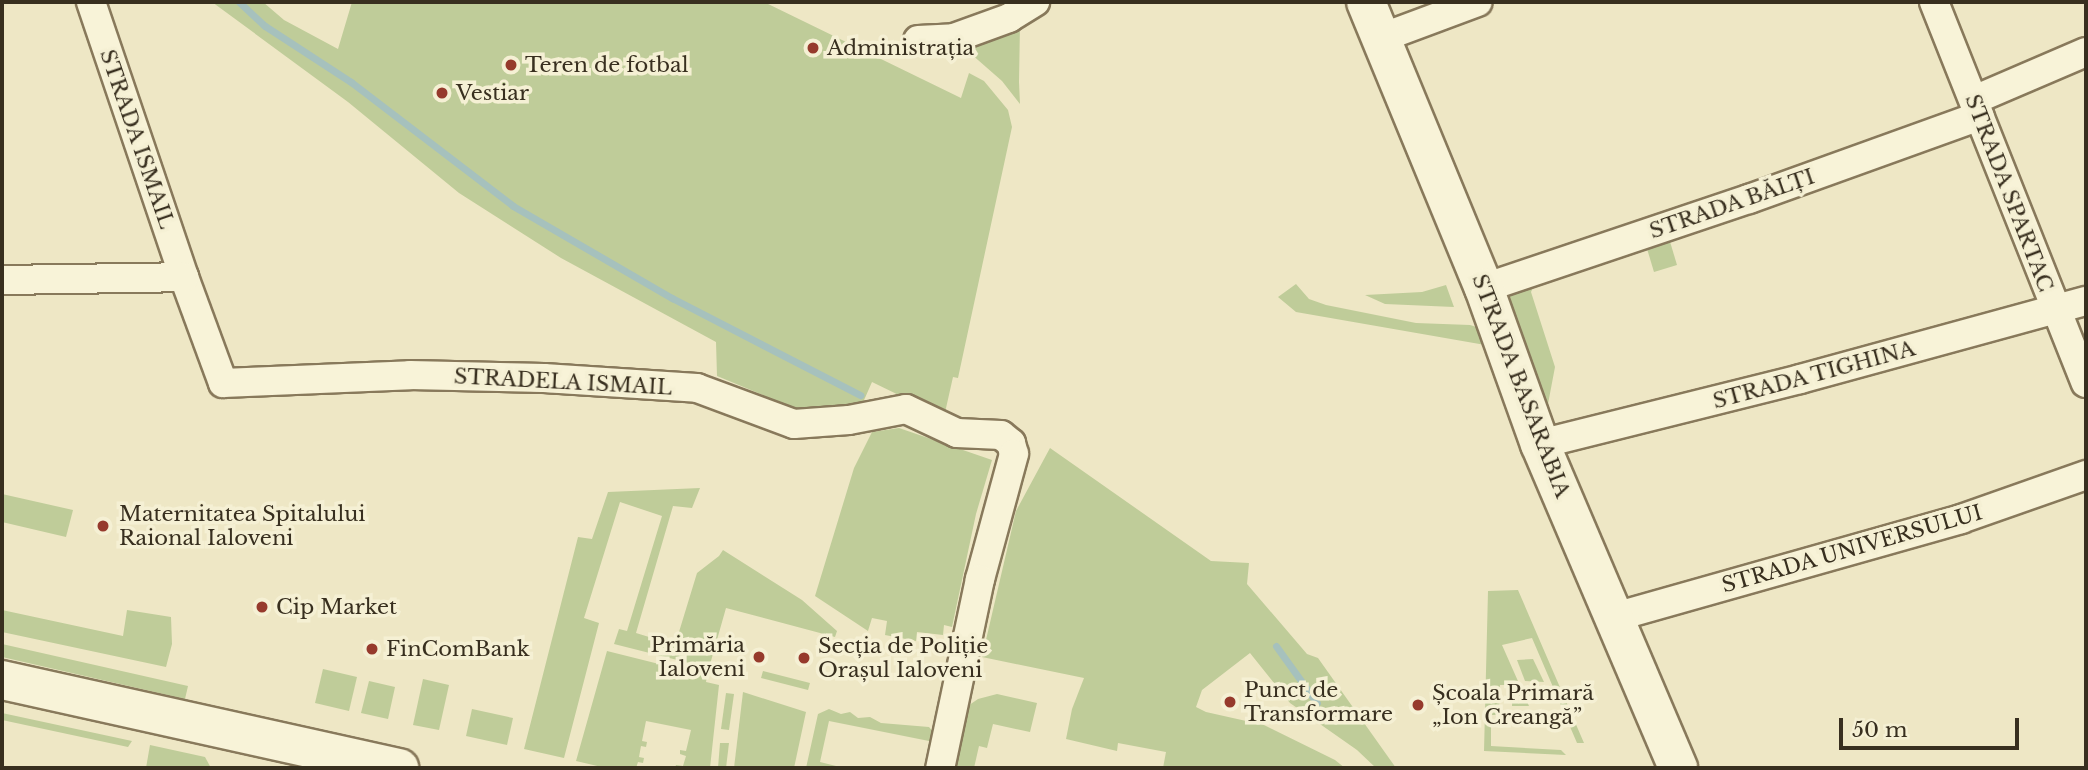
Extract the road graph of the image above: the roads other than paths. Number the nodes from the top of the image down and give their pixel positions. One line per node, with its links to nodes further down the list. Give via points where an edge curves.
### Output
1 (91, 2): 10 (street, STRADA ISMAIL)
2 (1035, 2): 7 (street, via 1009,18 954,38)
3 (1366, 2): 6 (street, STRADA BASARABIA)
4 (1478, 2): 6 (street)
5 (1934, 2): 9 (street, STRADA SPARTAC)
6 (1381, 38): 12 (street, STRADA BASARABIA)
7 (918, 40)
8 (2086, 52): 9 (street, STRADA BĂLȚI)
9 (1977, 108): 12 (street, STRADA BĂLȚI, via 1749,199); 14 (street, STRADA SPARTAC)
10 (184, 277): 11 (street); 21 (street, STRADELA ISMAIL, via 223,383 410,375 697,388 794,424 836,422 906,409 957,433 1001,435 1011,443 1014,454 980,579)
11 (2, 280)
12 (1484, 288): 16 (street, STRADA BASARABIA)
13 (2086, 301): 14 (street, STRADA TIGHINA)
14 (2056, 311): 15 (street, STRADA SPARTAC); 16 (street, STRADA TIGHINA)
15 (2086, 383)
16 (1541, 444): 18 (street, STRADA BASARABIA)
17 (2086, 475): 18 (street, STRADA UNIVERSULUI, via 1961,519)
18 (1615, 617): 22 (street, STRADA BASARABIA)
19 (2, 680): 20 (street)
20 (399, 768)
21 (940, 768)
22 (1678, 768)

